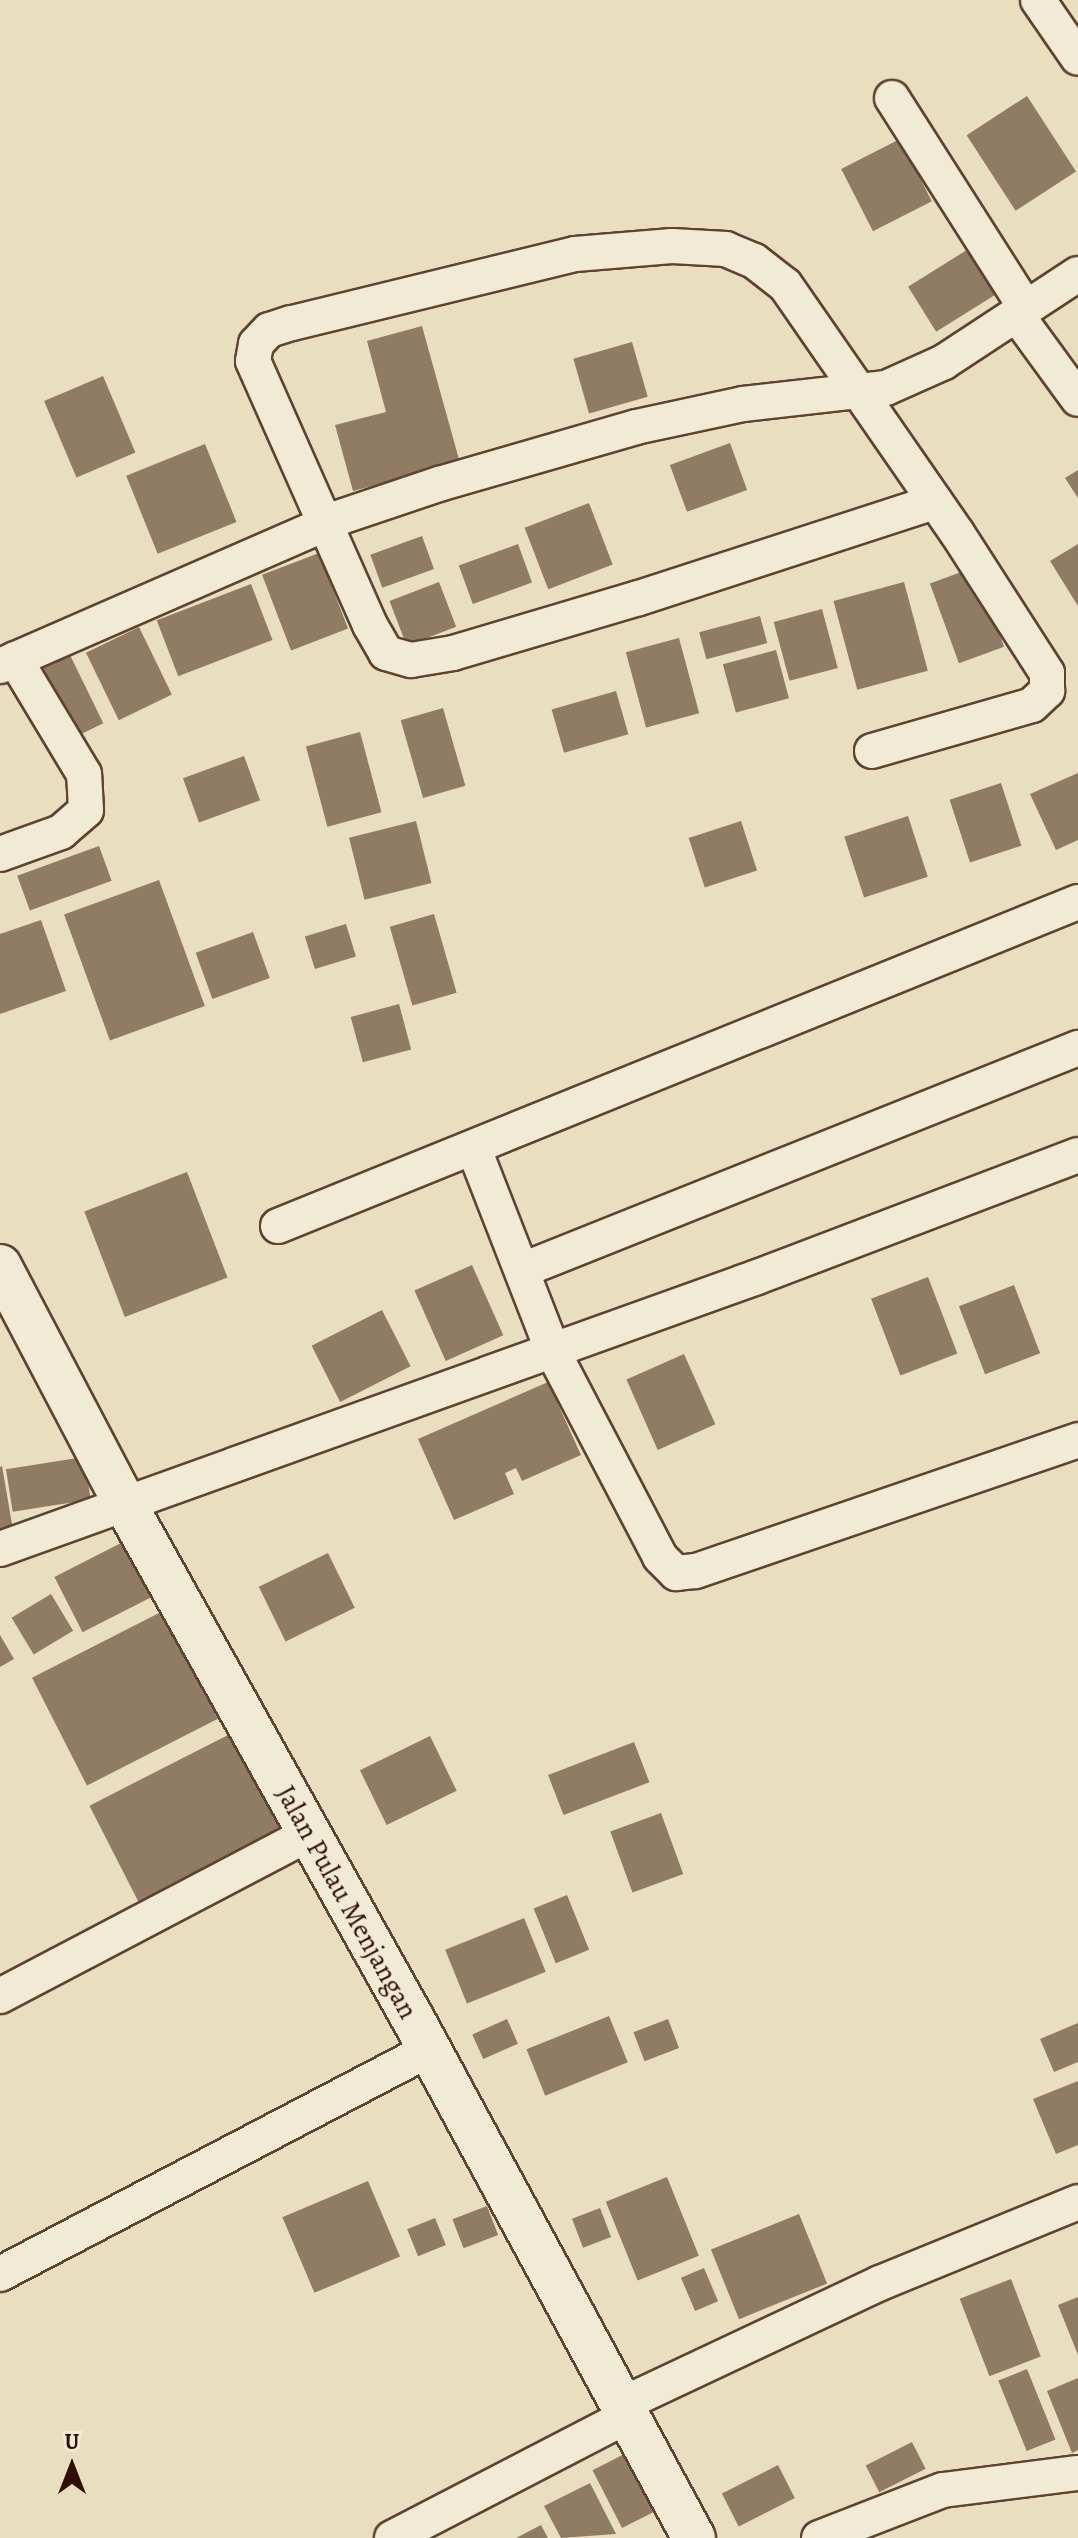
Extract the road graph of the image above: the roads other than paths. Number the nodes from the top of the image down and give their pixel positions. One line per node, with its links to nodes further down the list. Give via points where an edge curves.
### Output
1 (1038, 0): 2 (street)
2 (1078, 58)
3 (892, 98): 5 (street)
4 (1078, 274): 5 (street)
5 (1021, 311): 6 (street, via 914,377); 7 (street)
6 (860, 391): 8 (street); 9 (street, via 743,404 636,427); 9 (street, via 785,285 754,261 726,249 672,246 575,254 449,283 291,323 269,330 256,344 253,361)
7 (1078, 399)
8 (935, 502): 9 (street, via 639,598 453,653 411,660 386,653); 11 (street, via 1043,664 1047,691 1021,710)
9 (325, 523): 10 (street)
10 (7, 662): 12 (street, via 84,774 86,810 61,832)
11 (872, 751)
12 (0, 854)
13 (1078, 902): 15 (street)
14 (1078, 1048): 19 (street)
15 (474, 1149): 17 (street); 19 (street)
16 (1078, 1155): 20 (street)
17 (278, 1226)
18 (0, 1266): 22 (street, Jalan Pulau Menjangan)
19 (525, 1269): 20 (street)
20 (553, 1352): 21 (street, via 660,1557 676,1573 696,1571); 22 (street)
21 (1078, 1440)
22 (124, 1502): 23 (street); 24 (street, Jalan Pulau Menjangan)
23 (0, 1549)
24 (309, 1834): 25 (street); 26 (street, Jalan Pulau Menjangan)
25 (0, 1996)
26 (429, 2050): 28 (street); 29 (street, Jalan Pulau Menjangan)
27 (1078, 2202): 29 (street, via 880,2283)
28 (0, 2274)
29 (624, 2410): 31 (street); 32 (street, Jalan Pulau Menjangan)
30 (1078, 2473): 33 (street, via 943,2490)
31 (392, 2538)
32 (694, 2538)
33 (819, 2538)

